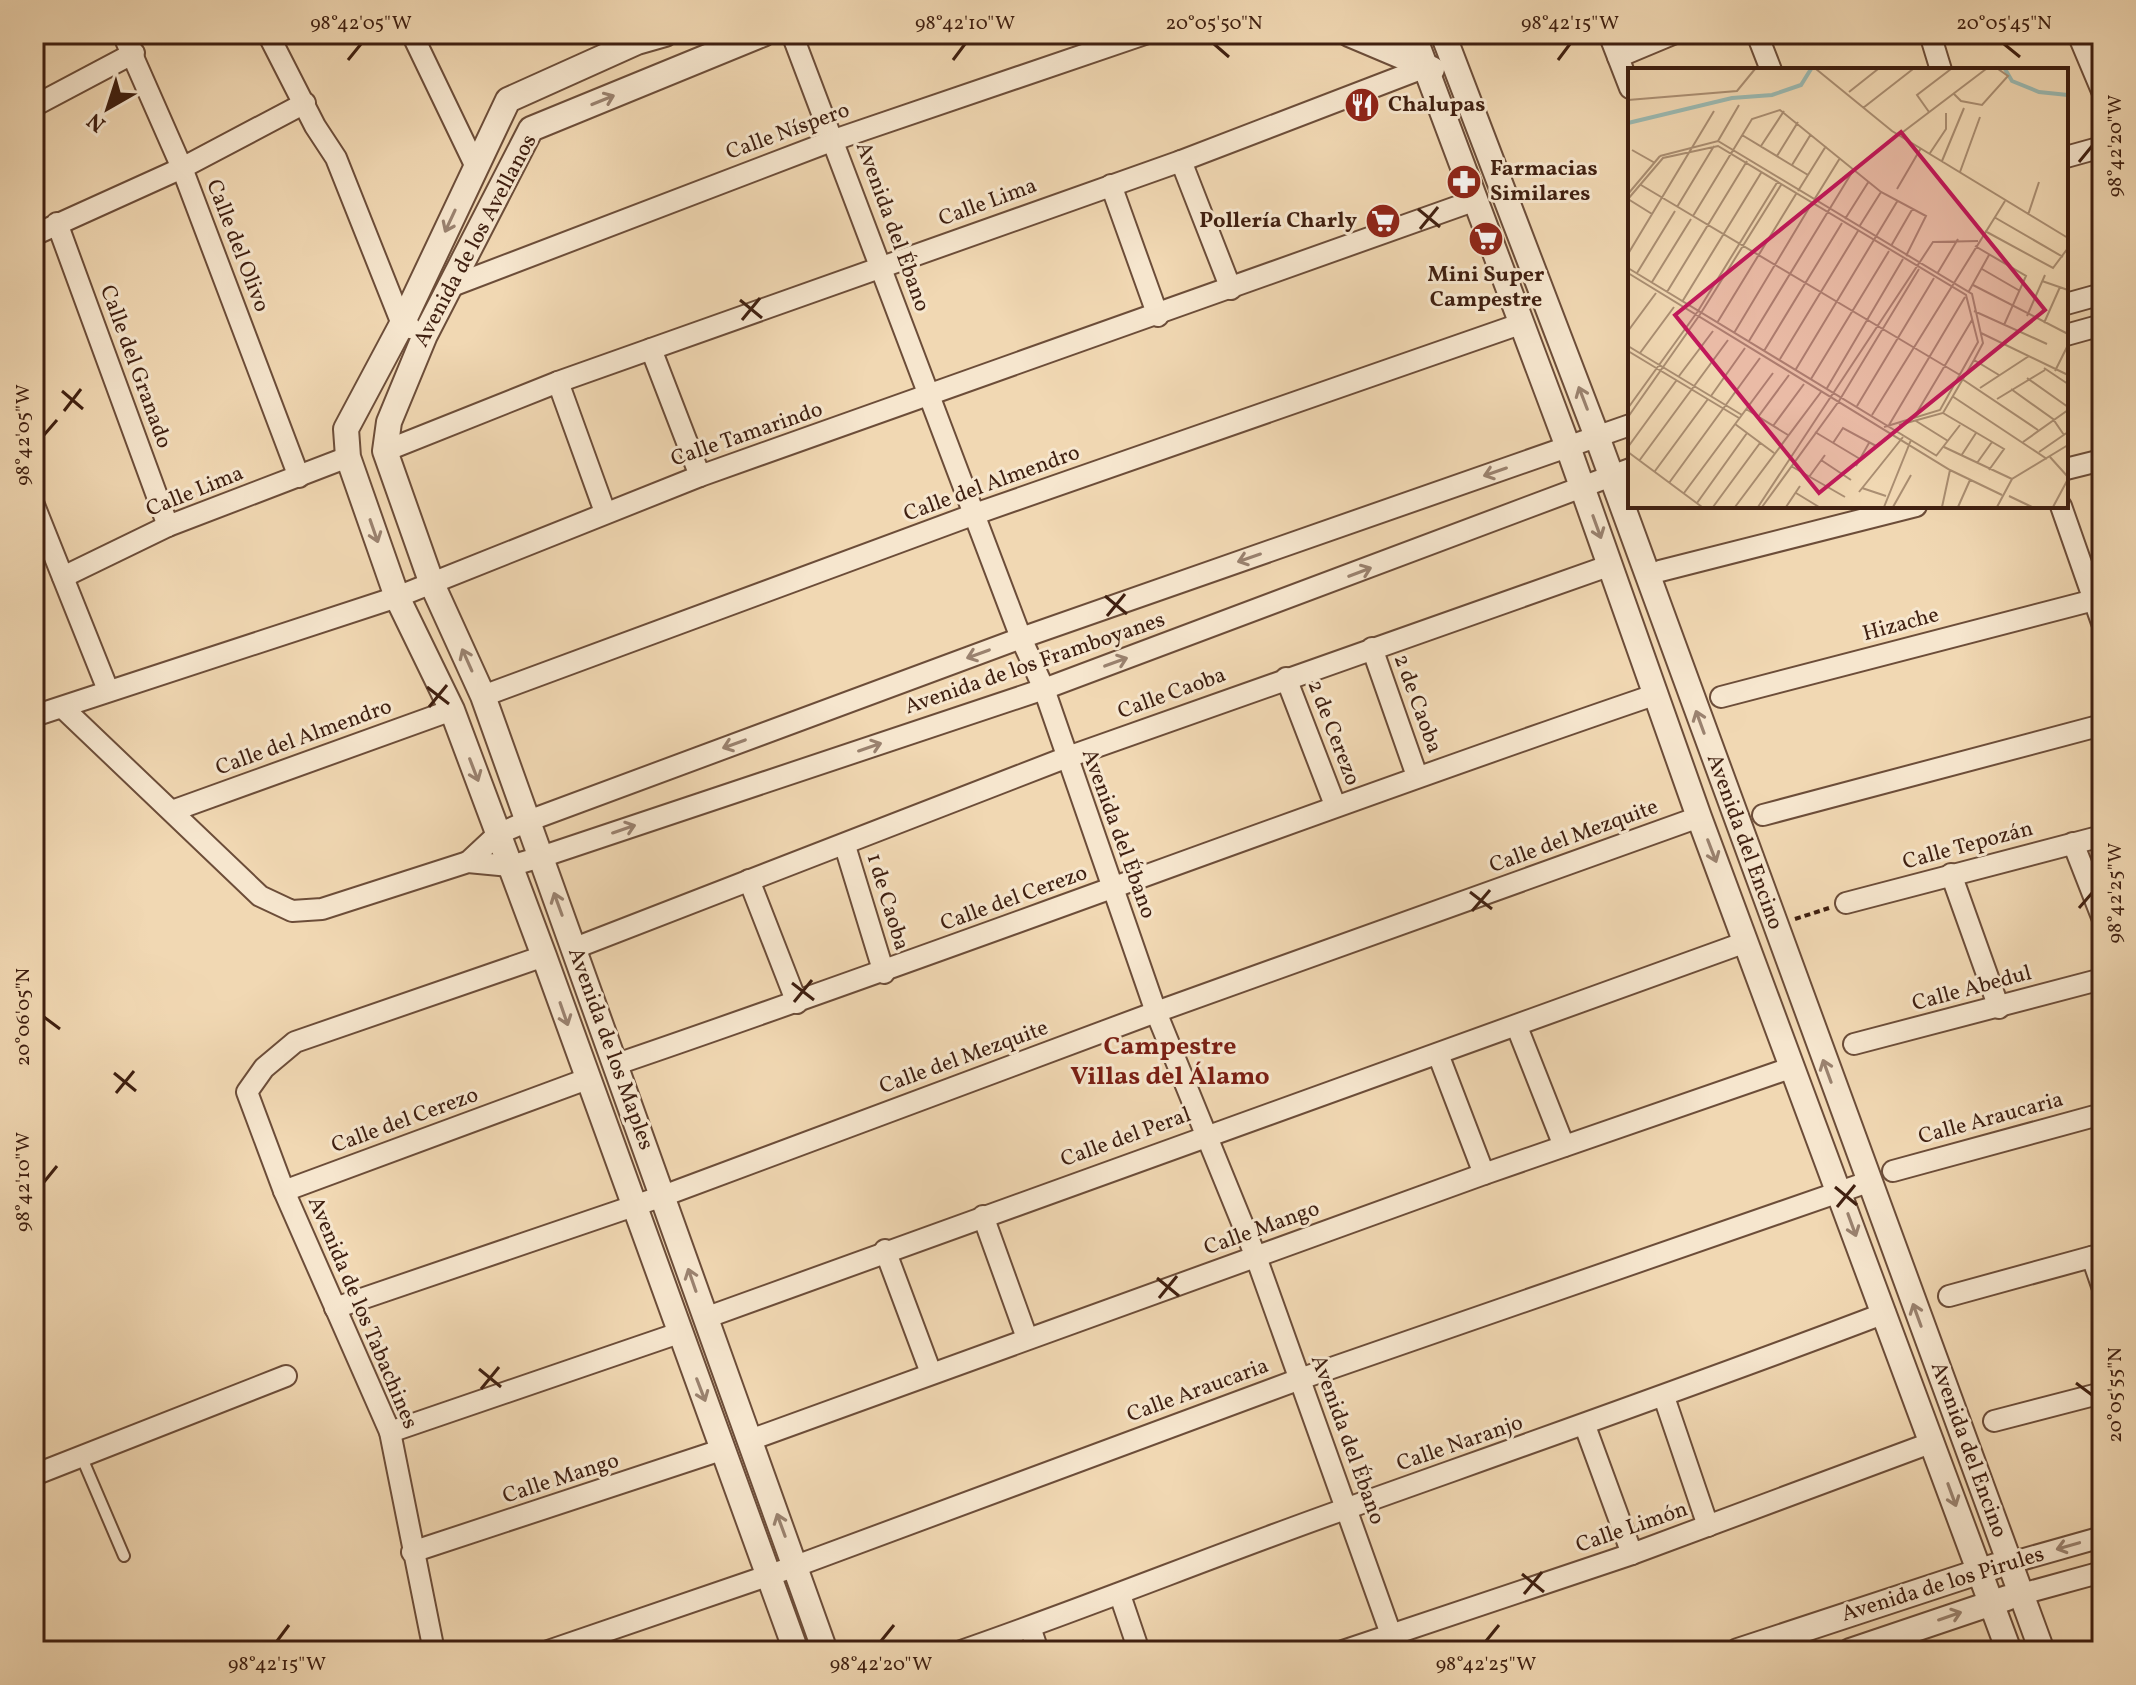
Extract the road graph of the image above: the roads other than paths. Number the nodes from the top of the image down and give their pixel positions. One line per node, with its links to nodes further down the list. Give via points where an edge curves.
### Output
1 (123, 34): 18 (street, Calle del Olivo)
2 (268, 34): 25 (street)
3 (412, 34): 31 (street)
4 (665, 34): 16 (street, Avenida de los Avellanos)
5 (763, 34): 38 (street, Avenida de los Avellanos, one-way to 5, via 531,129)
6 (792, 34): 27 (street, Avenida del Ébano)
7 (1145, 34): 27 (street, Calle Níspero)
8 (1349, 34): 17 (street)
9 (1393, 34): 17 (street)
10 (1443, 34): 22 (street, Avenida del Encino)
11 (1609, 34): 19 (street)
12 (1673, 34): 19 (street)
13 (1757, 34): 20 (street)
14 (1930, 34): 21 (street)
15 (2078, 34): 24 (street)
16 (636, 38): 31 (street, Avenida de los Avellanos, via 508,100)
17 (1419, 49): 22 (street); 30 (street, Calle Lima); 34 (street, Avenida del Encino)
18 (134, 53): 26 (street); 32 (street, Calle del Olivo)
19 (1618, 57): 23 (street)
20 (1770, 68)
21 (1940, 68)
22 (1457, 70): 52 (street, Avenida del Encino, one-way to 22)
23 (1628, 83)
24 (2102, 91)
25 (305, 103): 32 (street); 43 (street, via 336,158)
26 (34, 106)
27 (834, 140): 37 (street, Avenida del Ébano); 38 (street, Calle Níspero)
28 (2102, 147): 29 (street)
29 (2068, 156)
30 (1181, 161): 33 (street, Calle Lima); 39 (street)
31 (476, 167): 43 (street, Avenida de los Avellanos, one-way to 43)
32 (182, 168): 35 (street); 60 (street, Calle del Olivo)
33 (1111, 185): 37 (street, Calle Lima); 42 (street)
34 (1476, 200): 39 (street, Calle Tamarindo); 44 (street, Avenida del Encino)
35 (57, 223): 36 (street); 69 (street, Calle del Granado)
36 (34, 235)
37 (880, 267): 48 (street, Calle Lima); 50 (street, Avenida del Ébano)
38 (452, 286): 47 (street, Avenida de los Avellanos)
39 (1231, 289): 42 (street, Calle Tamarindo)
40 (2102, 294): 41 (street)
41 (2068, 303)
42 (1158, 316): 50 (street, Calle Tamarindo)
43 (402, 324): 47 (street); 55 (street, Avenida de los Avellanos, via 346,429)
44 (1520, 324): 53 (street, Avenida del Encino); 68 (street, Calle del Almendro)
45 (2102, 325): 46 (street)
46 (2068, 334)
47 (425, 335): 54 (street, Avenida de los Avellanos, via 389,422)
48 (651, 349): 49 (street, Calle Lima); 59 (street)
49 (558, 382): 54 (street, Calle Lima); 67 (street)
50 (930, 396): 59 (street, Calle Tamarindo); 68 (street, Avenida del Ébano)
51 (1628, 426): 52 (street, Avenida de los Framboyanes)
52 (1596, 434): 53 (street, Avenida de los Framboyanes); 58 (street, Avenida del Encino)
53 (1568, 447): 61 (street, Avenida del Encino); 77 (street, Avenida de los Framboyanes, one-way to 77)
54 (385, 451): 73 (street, Avenida de los Maples)
55 (348, 457): 60 (street, Calle Lima); 74 (street, Avenida de los Maples, one-way to 74)
56 (2102, 460): 57 (street)
57 (2068, 468)
58 (1620, 472): 61 (street, Avenida de los Framboyanes); 62 (street, Avenida del Encino, one-way to 58)
59 (700, 476): 67 (street, Calle Tamarindo)
60 (299, 477): 69 (street, Calle Lima)
61 (1583, 488): 70 (street, Avenida del Encino, one-way to 70); 80 (street, Avenida de los Framboyanes, one-way to 61)
62 (1628, 496)
63 (34, 505): 72 (street)
64 (1632, 508): 127 (street, Avenida del Encino, one-way to 64)
65 (1908, 508): 71 (street)
66 (2062, 508): 75 (street)
67 (605, 512): 73 (street, Calle Tamarindo)
68 (975, 514): 77 (street, Avenida del Ébano); 83 (street, Calle del Almendro)
69 (168, 526): 72 (street, Calle Lima)
70 (1611, 565): 78 (street, Calle Caoba); 82 (street, Avenida del Encino)
71 (1660, 571)
72 (63, 577): 81 (street)
73 (432, 584): 74 (street, Calle Tamarindo); 83 (street, Avenida de los Maples, one-way to 73)
74 (397, 597): 81 (street, Calle Tamarindo); 86 (street, Avenida de los Maples)
75 (2094, 600): 76 (street); 84 (street, Hizache)
76 (2102, 623)
77 (1021, 638): 80 (street, Avenida del Ébano); 95 (street, Avenida de los Framboyanes, one-way to 95)
78 (1372, 648): 79 (street, Calle Caoba); 90 (street, 2 de Caoba)
79 (1286, 678): 89 (street, Calle Caoba); 91 (street, 2 de Cerezo)
80 (1044, 689): 89 (street, Avenida del Ébano); 100 (street, Avenida de los Framboyanes, one-way to 80)
81 (108, 690): 85 (street, Calle Tamarindo)
82 (1657, 694): 90 (street, Calle del Cerezo); 94 (street, Avenida del Encino)
83 (483, 696): 95 (street, Avenida de los Maples)
84 (1721, 697)
85 (63, 708): 87 (street, Calle Tamarindo); 92 (street, Avenida de los Framboyanes)
86 (452, 710): 92 (street, Calle del Almendro); 96 (street, Avenida de los Maples, one-way to 96)
87 (34, 716)
88 (2102, 725): 93 (street)
89 (1065, 758): 99 (street, Calle Caoba); 105 (street, Avenida del Ébano)
90 (1417, 776): 91 (street, Calle del Cerezo)
91 (1335, 805): 105 (street, Calle del Cerezo)
92 (172, 811): 101 (street, Avenida de los Framboyanes, via 260,896 292,911 322,909)
93 (1763, 815)
94 (1699, 817): 108 (street, Avenida del Encino, one-way to 108); 115 (street, Calle del Mezquite)
95 (528, 821): 96 (street, Avenida de los Framboyanes); 100 (street, Avenida de los Maples)
96 (498, 834): 101 (street, Avenida de los Framboyanes); 102 (street, Avenida de los Maples)
97 (2102, 836): 98 (street, Calle Tepozán)
98 (2073, 843): 103 (street, Calle Tepozán); 107 (street)
99 (845, 846): 104 (street, Calle Caoba); 111 (street, 1 de Caoba)
100 (541, 857): 102 (street, Avenida de los Framboyanes); 109 (street, Avenida de los Maples, one-way to 100)
101 (468, 862): 102 (street, Avenida de los Framboyanes)
102 (510, 866): 110 (street, Avenida de los Maples)
103 (1951, 874): 106 (street, Calle Tepozán); 114 (street)
104 (749, 880): 109 (street, Calle Caoba); 113 (street)
105 (1112, 888): 111 (street, Calle del Cerezo); 115 (street, Avenida del Ébano)
106 (1846, 903)
107 (2102, 917)
108 (1746, 942): 116 (street, Calle del Peral); 120 (street, Avenida del Encino)
109 (575, 948): 119 (street, Avenida de los Maples)
110 (544, 956): 121 (street, Avenida de los Maples, one-way to 121); 128 (street, Avenida de los Tabachines, via 295,1042 264,1068 247,1092)
111 (884, 973): 113 (street, Calle del Cerezo)
112 (2102, 979): 114 (street, Calle Abedul)
113 (797, 1003): 119 (street, Calle del Cerezo)
114 (1999, 1008): 117 (street, Calle Abedul)
115 (1156, 1012): 123 (street, Avenida del Ébano); 130 (street, Calle del Mezquite)
116 (1517, 1027): 118 (street, Calle del Peral); 124 (street)
117 (1854, 1044)
118 (1438, 1054): 123 (street, Calle del Peral); 126 (street)
119 (614, 1065): 130 (street, Avenida de los Maples)
120 (1793, 1067): 124 (street, Calle Mango); 129 (street, Avenida del Encino)
121 (587, 1079): 128 (street, Calle del Cerezo); 131 (street, Avenida de los Maples)
122 (2102, 1114): 125 (street, Calle Araucaria)
123 (1207, 1134): 132 (street, Calle del Peral); 135 (street, Avenida del Ébano)
124 (1564, 1146): 126 (street, Calle Mango)
125 (1893, 1171)
126 (1484, 1174): 135 (street, Calle Mango)
127 (1868, 1182): 129 (street, Calle Araucaria); 162 (street, Avenida del Encino, one-way to 127)
128 (284, 1191): 138 (street, Avenida de los Tabachines)
129 (1840, 1192): 139 (street, Avenida del Encino, one-way to 139); 145 (street, Calle Araucaria)
130 (663, 1196): 131 (street, Calle del Mezquite); 140 (street, Avenida de los Maples, one-way to 130)
131 (634, 1204): 138 (street, Calle del Mezquite); 141 (street, Avenida de los Maples)
132 (983, 1216): 133 (street, Calle del Peral); 142 (street)
133 (885, 1250): 140 (street, Calle del Peral); 143 (street)
134 (2097, 1256): 136 (street); 137 (street)
135 (1256, 1257): 142 (street, Calle Mango); 145 (street, Avenida del Ébano)
136 (2102, 1286)
137 (1949, 1296)
138 (335, 1308): 150 (street, Avenida de los Tabachines)
139 (1885, 1313): 147 (street, Calle Naranjo); 152 (street, Avenida del Encino)
140 (705, 1318): 151 (street, Avenida de los Maples)
141 (679, 1333): 150 (street); 153 (street, Avenida de los Maples, one-way to 153)
142 (1027, 1338): 143 (street, Calle Mango)
143 (931, 1373): 151 (street, Calle Mango)
144 (286, 1376): 154 (street)
145 (1300, 1379): 156 (street, Avenida del Ébano); 163 (street, Calle Araucaria)
146 (2102, 1393): 148 (street)
147 (1664, 1397): 149 (street, Calle Naranjo); 157 (street)
148 (1994, 1421)
149 (1585, 1426): 156 (street, Calle Naranjo); 160 (street)
150 (390, 1432): 159 (street, Avenida de los Tabachines)
151 (750, 1440): 163 (street, Avenida de los Maples, one-way to 151)
152 (1933, 1442): 157 (street, Calle Limón); 164 (street, Avenida del Encino, one-way to 164)
153 (724, 1449): 159 (street, Calle Mango); 166 (street, Avenida de los Maples)
154 (82, 1458): 155 (street); 161 (lane)
155 (34, 1475)
156 (1346, 1509): 168 (street, Calle Naranjo); 171 (street, Avenida del Ébano)
157 (1708, 1526): 160 (street, Calle Limón)
158 (2102, 1537): 162 (street, Avenida de los Pirules, one-way to 162)
159 (412, 1552): 172 (street, Avenida de los Tabachines)
160 (1632, 1554): 171 (street, Calle Limón)
161 (124, 1556)
162 (2010, 1563): 164 (street, Avenida de los Pirules); 167 (street, Avenida del Encino)
163 (796, 1566): 166 (street, Calle Araucaria); 175 (street, Avenida de los Maples)
164 (1980, 1571): 169 (street, Avenida del Encino); 180 (street, Avenida de los Pirules)
165 (2102, 1572): 167 (street, Avenida de los Pirules)
166 (767, 1575): 173 (street, Calle Araucaria); 174 (street, Avenida de los Maples)
167 (2022, 1594): 169 (street, Avenida de los Pirules); 183 (street, Avenida del Encino)
168 (1120, 1595): 170 (street, Calle Naranjo); 178 (street)
169 (1991, 1602): 181 (street, Avenida de los Pirules, one-way to 169); 182 (street, Avenida del Encino)
170 (1030, 1627): 176 (street, Calle Naranjo); 177 (street)
171 (1394, 1642): 179 (street, Calle Limón)
172 (434, 1651)
173 (548, 1651)
174 (796, 1651)
175 (825, 1651)
176 (961, 1651)
177 (1038, 1651)
178 (1139, 1651)
179 (1343, 1651)
180 (1738, 1651)
181 (1850, 1651)
182 (2009, 1651)
183 (2042, 1651)

